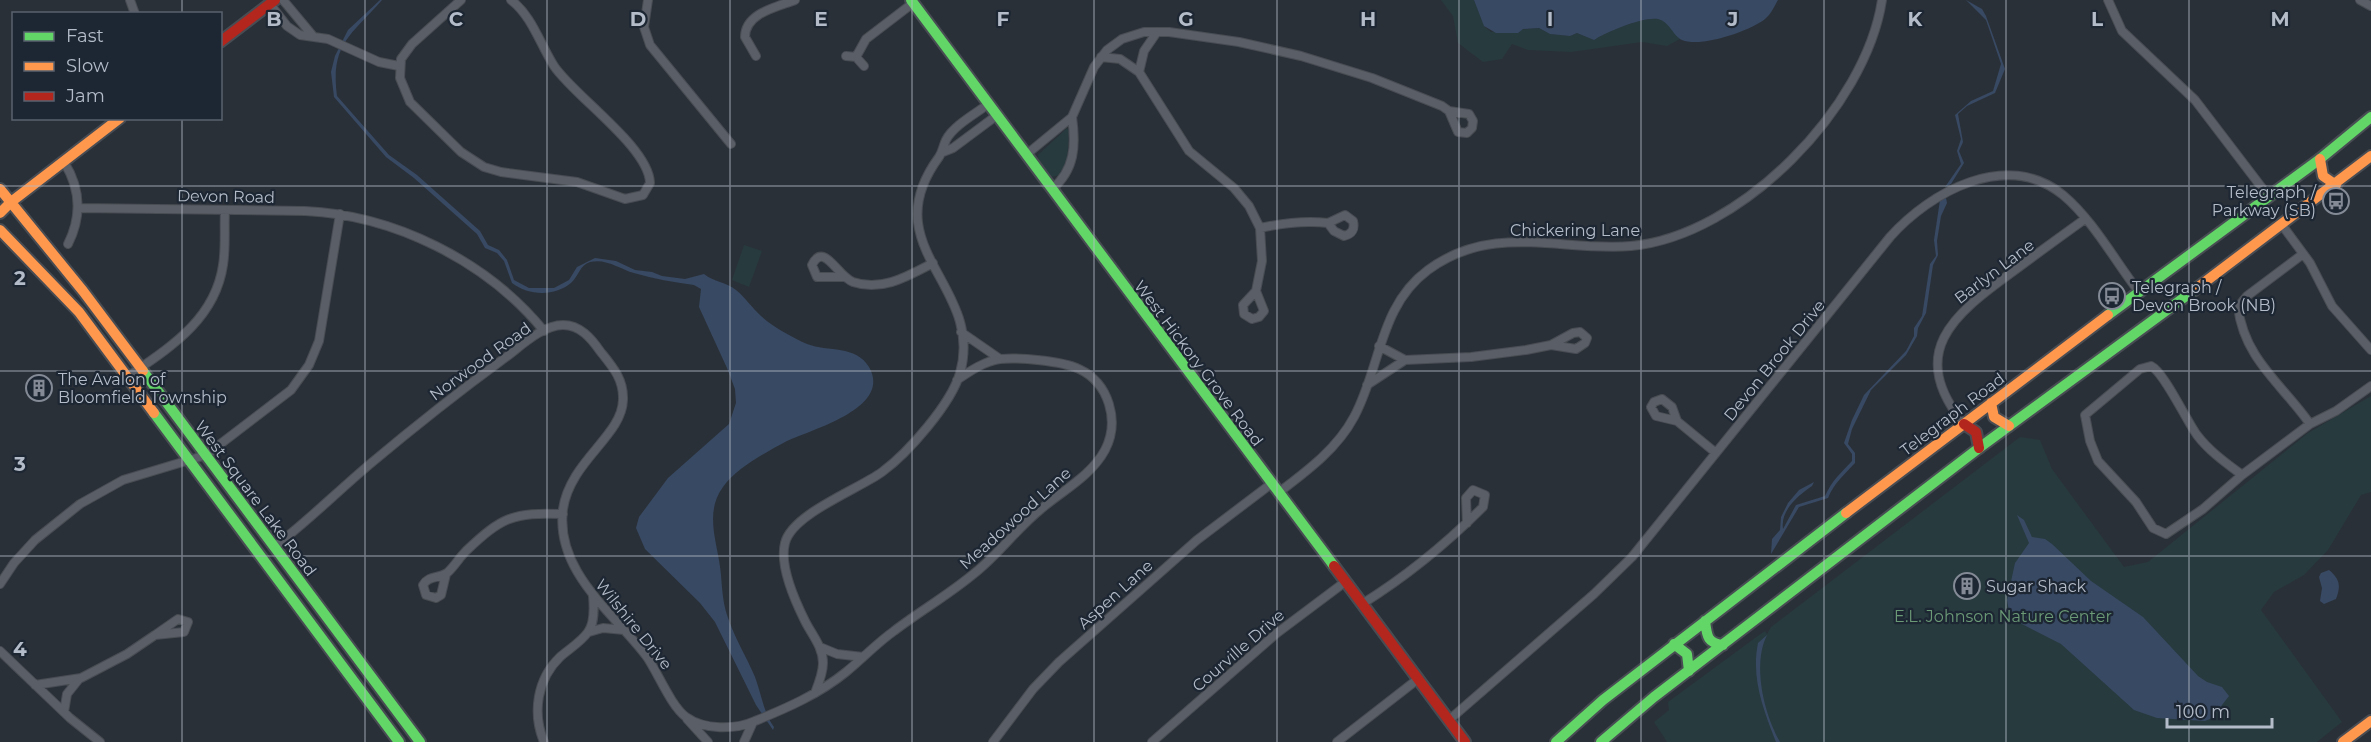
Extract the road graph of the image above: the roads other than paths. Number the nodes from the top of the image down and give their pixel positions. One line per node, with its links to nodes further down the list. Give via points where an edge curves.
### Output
1 (283, 0): 13 (street)
2 (461, 0): 19 (street, via 412,44)
3 (511, 0): 19 (street, via 524,13 564,78 610,122 646,169 650,183 643,195 625,199 577,182 501,172 484,166 460,152 410,102)
4 (648, 0): 28 (street, via 644,27 650,45)
5 (795, 0): 15 (street, via 762,13 748,24 745,37)
6 (1882, 0): 58 (street, Chickering Lane, via 1868,50 1828,120 1792,160 1736,203 1686,231 1641,245 1527,241 1485,246 1453,256 1429,269 1406,291 1391,314)
7 (2108, 0): 37 (street, via 2122,32 2195,100)
8 (2360, 0): 11 (street)
9 (272, 2): 13 (street, via 293,31); 14 (main road)
10 (912, 2): 17 (street, via 866,39); 22 (main road, West Hickory Grove Road)
11 (2371, 6)
12 (1157, 32): 18 (street, via 1131,35); 21 (street, via 1144,51); 23 (street, via 1222,39 1301,56 1401,88)
13 (314, 36): 19 (street)
14 (222, 40)
15 (756, 56)
16 (846, 56): 17 (street)
17 (856, 57): 20 (street)
18 (1101, 57): 21 (street, via 1120,59); 25 (street)
19 (399, 66)
20 (864, 66)
21 (1139, 72): 47 (street, via 1183,143 1204,166 1240,194)
22 (987, 105): 24 (main road, West Hickory Grove Road); 29 (street, via 946,139)
23 (1449, 111)
24 (996, 116): 29 (street); 30 (main road, West Hickory Grove Road)
25 (1072, 117): 30 (street); 36 (street, via 1071,166)
26 (2371, 117): 32 (main road, Telegraph Road)
27 (117, 120): 33 (main road)
28 (731, 144)
29 (943, 152): 51 (street, via 921,188 915,213 920,238)
30 (1027, 154): 36 (main road, West Hickory Grove Road)
31 (2371, 156): 34 (main road)
32 (2320, 159): 34 (main road, via 2323,176); 37 (main road, Telegraph Road)
33 (64, 162): 38 (main road); 39 (street, via 74,180)
34 (2336, 185): 46 (main road)
35 (0, 189): 38 (main road, West Square Lake Road)
36 (1052, 189): 77 (main road, West Hickory Grove Road)
37 (2269, 197): 54 (main road, Telegraph Road)
38 (11, 202): 41 (main road); 62 (main road, West Square Lake Road)
39 (79, 208): 40 (street, Devon Road); 49 (street)
40 (225, 210): 42 (street, Devon Road); 62 (street, via 223,267 209,305 190,330)
41 (0, 213)
42 (340, 213): 44 (street, Devon Road); 74 (street, via 321,330 309,365 284,396)
43 (2085, 219): 54 (street, Devon Brook Drive); 69 (street, Barlyn Lane, via 1975,300 1951,323 1942,342 1938,372 1945,395); 73 (street, Devon Brook Drive, via 2053,188 2024,176 1982,178 1932,199 1890,237)
44 (372, 220): 55 (street, Norwood Road, via 412,235 459,261 513,299)
45 (1328, 223): 47 (street, via 1299,221)
46 (2282, 225): 50 (street); 71 (main road)
47 (1260, 228): 53 (street, via 1262,261)
48 (0, 230): 63 (main road, West Square Lake Road, via 66,296)
49 (68, 244)
50 (2303, 254): 59 (street, via 2332,306); 70 (street, via 2238,307 2261,368 2289,395)
51 (933, 263): 52 (street, via 883,285 866,285); 56 (street, via 952,300)
52 (842, 277)
53 (1256, 291)
54 (2139, 292): 67 (main road, Telegraph Road)
55 (544, 331): 78 (street, Wilshire Drive, via 565,325 587,335 614,368 623,394 616,422 571,482); 80 (street, Norwood Road, via 417,425)
56 (961, 332): 60 (street); 64 (street, via 963,355)
57 (1551, 345): 61 (street, via 1497,354)
58 (1379, 346): 61 (street); 65 (street, Chickering Lane)
59 (2371, 350)
60 (1000, 359): 64 (street, Meadowood Lane); 94 (street, Meadowood Lane, via 1062,364 1090,376 1109,403 1112,425 1108,442 1094,465 1029,520 980,569)
61 (1405, 360): 65 (street)
62 (141, 367): 63 (street); 74 (main road, West Square Lake Road)
63 (127, 377): 75 (main road, West Square Lake Road)
64 (957, 380): 92 (street, via 922,433 902,455 873,478 796,524 786,540 785,563 801,610)
65 (1367, 385): 77 (street, Chickering Lane, via 1341,437 1317,462)
66 (2371, 386): 70 (street)
67 (1991, 402): 69 (main road, Telegraph Road); 71 (main road, via 1994,417)
68 (1677, 421): 73 (street)
69 (1964, 424): 72 (main road, via 1977,432); 86 (main road, Telegraph Road)
70 (2310, 424): 76 (street)
71 (2009, 426): 72 (main road)
72 (1979, 448): 91 (main road)
73 (1716, 453): 102 (street, Devon Brook Drive, via 1620,569)
74 (206, 455): 75 (street); 80 (main road, West Square Lake Road)
75 (189, 460): 83 (street, via 123,480 90,497 35,540); 106 (main road, West Square Lake Road)
76 (2242, 476): 76 (street, via 2198,437 2161,375 2151,366 2140,369 2085,415 2098,460 2161,534 2176,530)
77 (1275, 489): 82 (main road, West Hickory Grove Road); 111 (street, Aspen Lane, via 1197,540 1054,666)
78 (563, 514): 81 (street, via 531,513 506,519 475,543); 84 (street, Wilshire Drive, via 571,555)
79 (1467, 523): 85 (street, via 1425,561)
80 (274, 547): 107 (main road, West Square Lake Road)
81 (446, 574)
82 (1345, 582): 85 (main road, West Hickory Grove Road); 112 (street, Courville Drive, via 1276,633)
83 (0, 584)
84 (593, 596): 87 (street, Wilshire Drive); 88 (street)
85 (1362, 604): 97 (main road, West Hickory Grove Road)
86 (1705, 621): 90 (main road, Telegraph Road); 91 (main road, via 1707,638 1713,644)
87 (624, 630): 88 (street, via 603,628); 101 (street, Wilshire Drive)
88 (589, 632): 108 (street, via 556,661 543,681 537,710)
89 (155, 636): 96 (street)
90 (1674, 644): 95 (main road, via 1687,654); 115 (main road, Telegraph Road)
91 (1723, 645): 95 (main road)
92 (820, 646): 94 (street, via 837,654); 99 (street, via 822,669)
93 (0, 651): 98 (street)
94 (863, 657): 99 (street, Meadowood Lane)
95 (1689, 671): 116 (main road)
96 (81, 678): 98 (street); 100 (street, via 69,690)
97 (1418, 679): 102 (main road, West Hickory Grove Road); 113 (street)
98 (35, 685): 100 (street)
99 (815, 693): 104 (street, Meadowood Lane)
100 (64, 712): 105 (street)
101 (686, 717): 104 (street, via 723,727); 109 (street, Wilshire Drive)
102 (1449, 720): 114 (main road, West Hickory Grove Road)
103 (2371, 721): 117 (main road)
104 (753, 722): 110 (street)
105 (100, 742)
106 (399, 742)
107 (420, 742)
108 (544, 742)
109 (708, 742)
110 (744, 742)
111 (993, 742)
112 (1152, 742)
113 (1337, 742)
114 (1465, 742)
115 (1556, 742)
116 (1601, 742)
117 (2343, 742)

